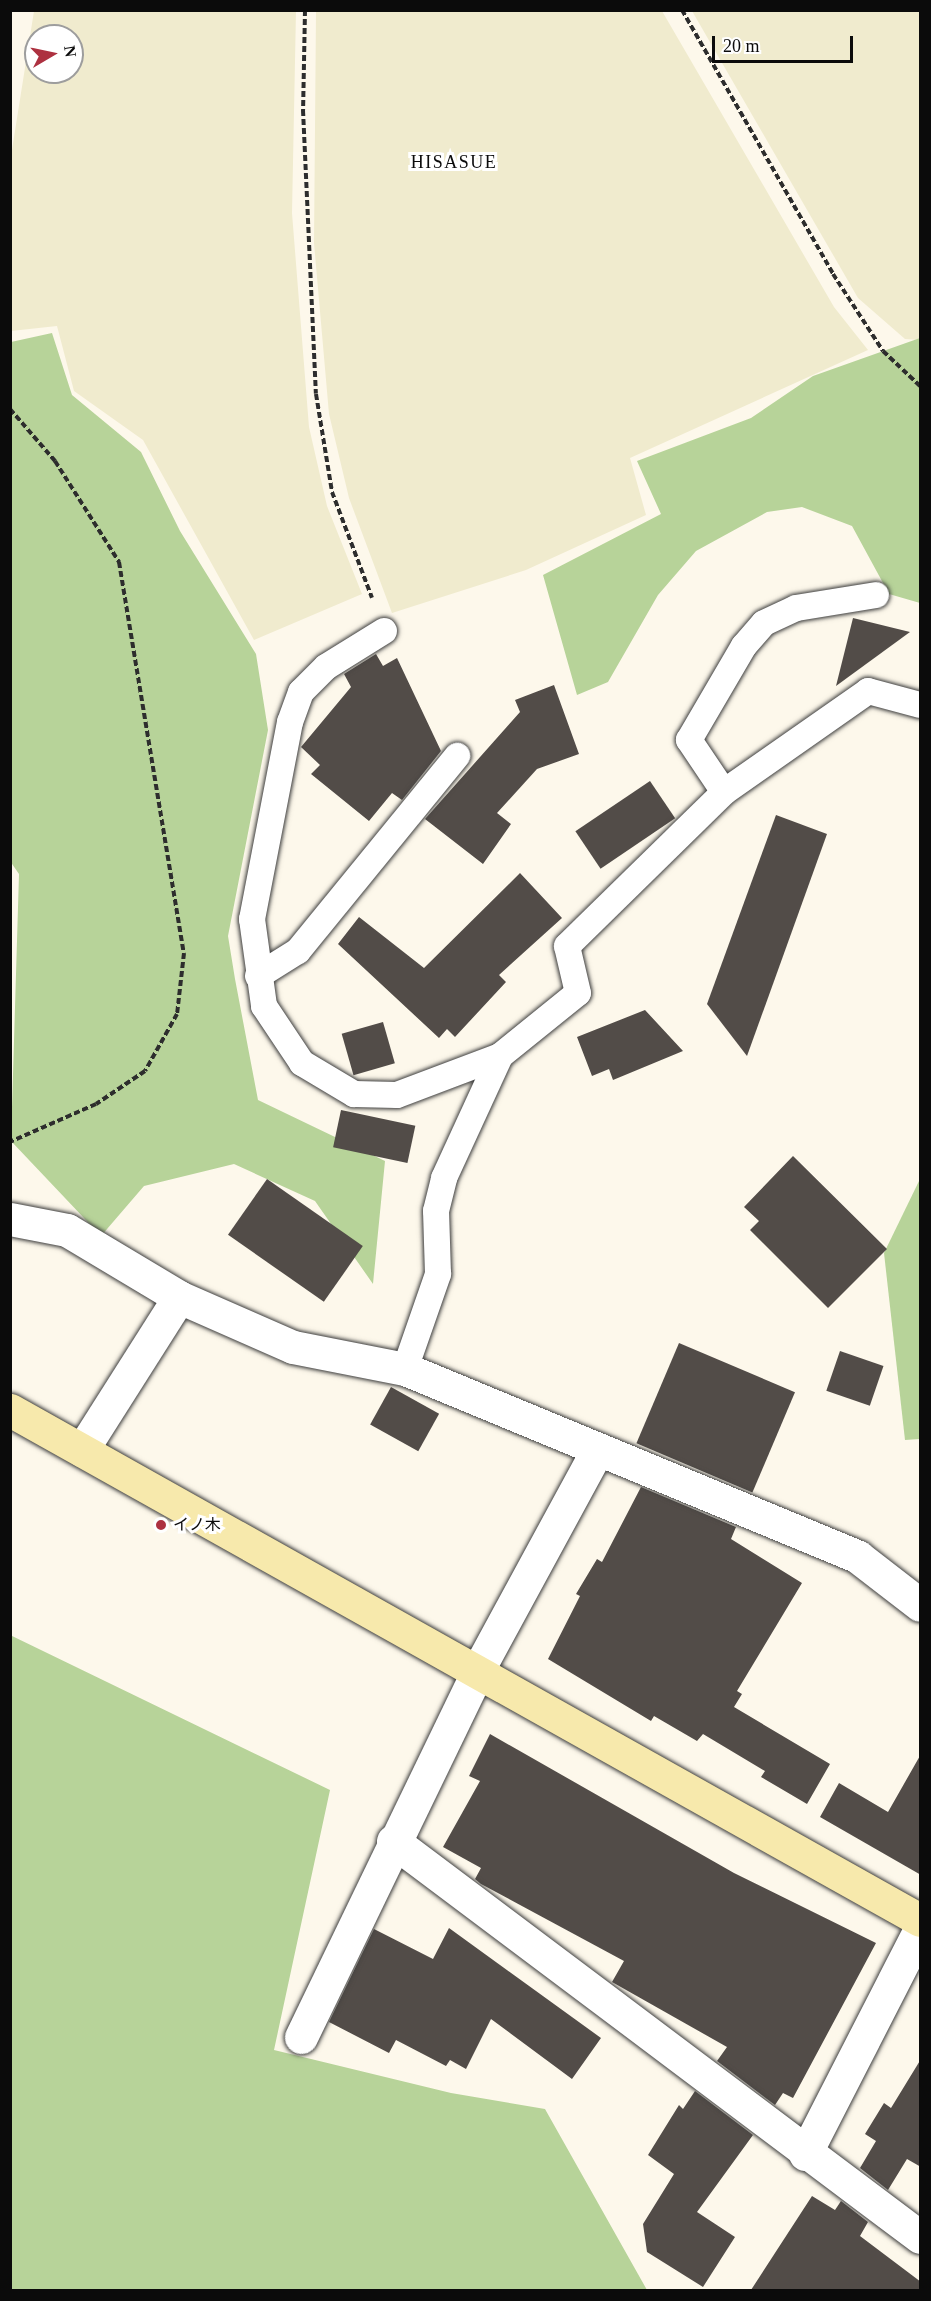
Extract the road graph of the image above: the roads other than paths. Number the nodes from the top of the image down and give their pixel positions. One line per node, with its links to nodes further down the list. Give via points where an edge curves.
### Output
1 (876, 595): 5 (lane, via 796,608 764,623 744,646 689,740)
2 (384, 631): 6 (lane, via 326,667 301,692 259,869 252,919)
3 (921, 705): 5 (lane, via 868,691)
4 (457, 756): 6 (lane, via 298,951)
5 (724, 792): 7 (lane, via 567,946 578,993)
6 (258, 976): 7 (lane, via 264,1006 302,1063 354,1094 397,1095)
7 (500, 1056): 10 (lane, via 444,1178 436,1211 438,1274)
8 (10, 1219): 9 (street, via 67,1230)
9 (179, 1298): 10 (street, via 293,1347); 13 (street)
10 (405, 1369): 12 (street)
11 (10, 1410): 13 (street)
12 (598, 1449): 14 (street, via 858,1557); 15 (street)
13 (82, 1450): 15 (street)
14 (921, 1605)
15 (479, 1668): 16 (street); 17 (street)
16 (393, 1840): 19 (street); 20 (street)
17 (921, 1920)
18 (921, 1929): 20 (street)
19 (301, 2037)
20 (805, 2154): 21 (street)
21 (921, 2237)

